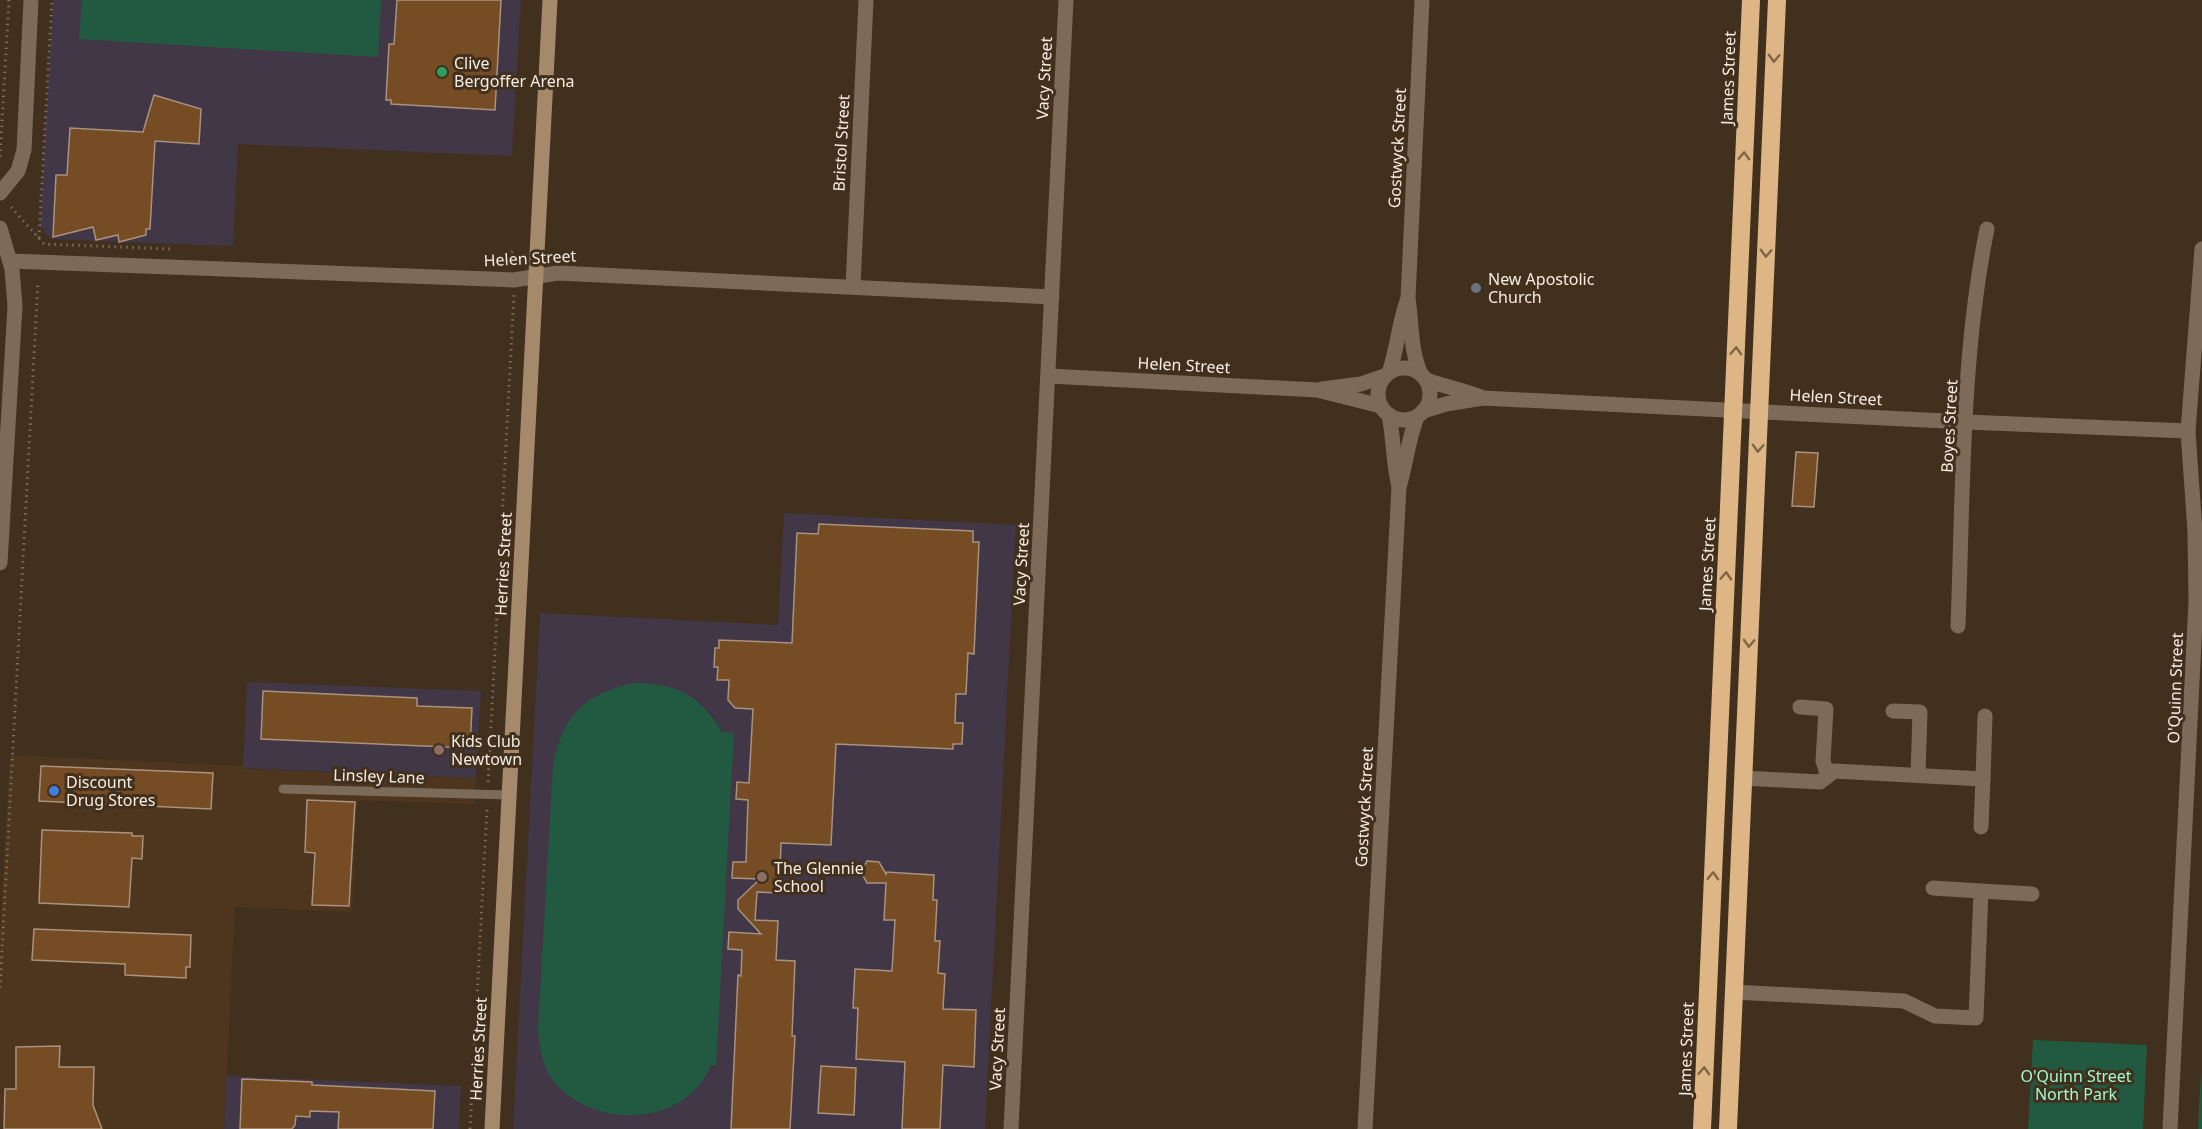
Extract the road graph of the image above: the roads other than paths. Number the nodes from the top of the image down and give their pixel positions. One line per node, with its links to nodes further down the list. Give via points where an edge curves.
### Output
1 (31, 0): 8 (street, via 24,150 18,171)
2 (550, 0): 13 (street, Herries Street)
3 (866, 0): 14 (street, Bristol Street)
4 (1066, 0): 15 (street, Vacy Street)
5 (1422, 0): 16 (street, Gostwyck Street)
6 (1751, 0): 22 (highway, James Street, one-way to 6)
7 (1777, 0): 24 (highway, one-way to 24)
8 (0, 193)
9 (0, 228): 12 (street)
10 (1987, 229): 26 (street, Boyes Street, via 1976,281)
11 (2202, 249): 27 (street, O'Quinn Street)
12 (10, 261): 13 (street, Helen Street, via 514,280); 29 (street, via 15,306)
13 (535, 277): 14 (street, Helen Street, via 554,273); 39 (street, Herries Street)
14 (853, 287): 15 (street, Helen Street)
15 (1052, 297): 18 (street, Vacy Street)
16 (1408, 298): 17 (street, Gostwyck Street); 19 (street, Gostwyck Street, via 1414,353)
17 (1387, 373): 19 (street, via 1406,367); 20 (street, Helen Street, via 1361,384); 23 (street, via 1377,391)
18 (1049, 376): 20 (street, Helen Street); 46 (street, Vacy Street)
19 (1424, 377): 21 (street, Helen Street); 25 (street, via 1430,396)
20 (1317, 390): 23 (street, Helen Street)
21 (1483, 398): 22 (street, Helen Street); 25 (street, Helen Street, via 1446,404)
22 (1734, 409): 24 (street, Helen Street); 48 (highway, James Street, one-way to 22)
23 (1385, 411): 25 (street, via 1400,420); 28 (street, Gostwyck Street, via 1393,436)
24 (1760, 411): 26 (street, Helen Street); 36 (highway, one-way to 36)
25 (1420, 414): 28 (street, Gostwyck Street, via 1409,437)
26 (1966, 422): 27 (street, Helen Street); 30 (street, Boyes Street)
27 (2188, 431): 50 (street, O'Quinn Street, via 2196,601)
28 (1399, 487): 47 (street, Gostwyck Street)
29 (0, 563)
30 (1958, 626)
31 (1800, 707): 34 (street, via 1826,708 1823,760)
32 (1893, 711): 35 (street, via 1920,712)
33 (1985, 716): 37 (street)
34 (1828, 776): 35 (street, via 1834,771); 36 (street, via 1820,782)
35 (1918, 776): 37 (street)
36 (1743, 778): 44 (highway)
37 (1983, 779): 40 (street)
38 (283, 789): 39 (lane, Linsley Lane)
39 (509, 795): 45 (street, Herries Street)
40 (1981, 827)
41 (1933, 888): 42 (street)
42 (1981, 891): 43 (street); 44 (street, via 1976,1018 1935,1017 1904,1000)
43 (2032, 894)
44 (1734, 992): 49 (highway)
45 (492, 1129)
46 (1011, 1129)
47 (1365, 1129)
48 (1702, 1129)
49 (1728, 1129)
50 (2170, 1129)

